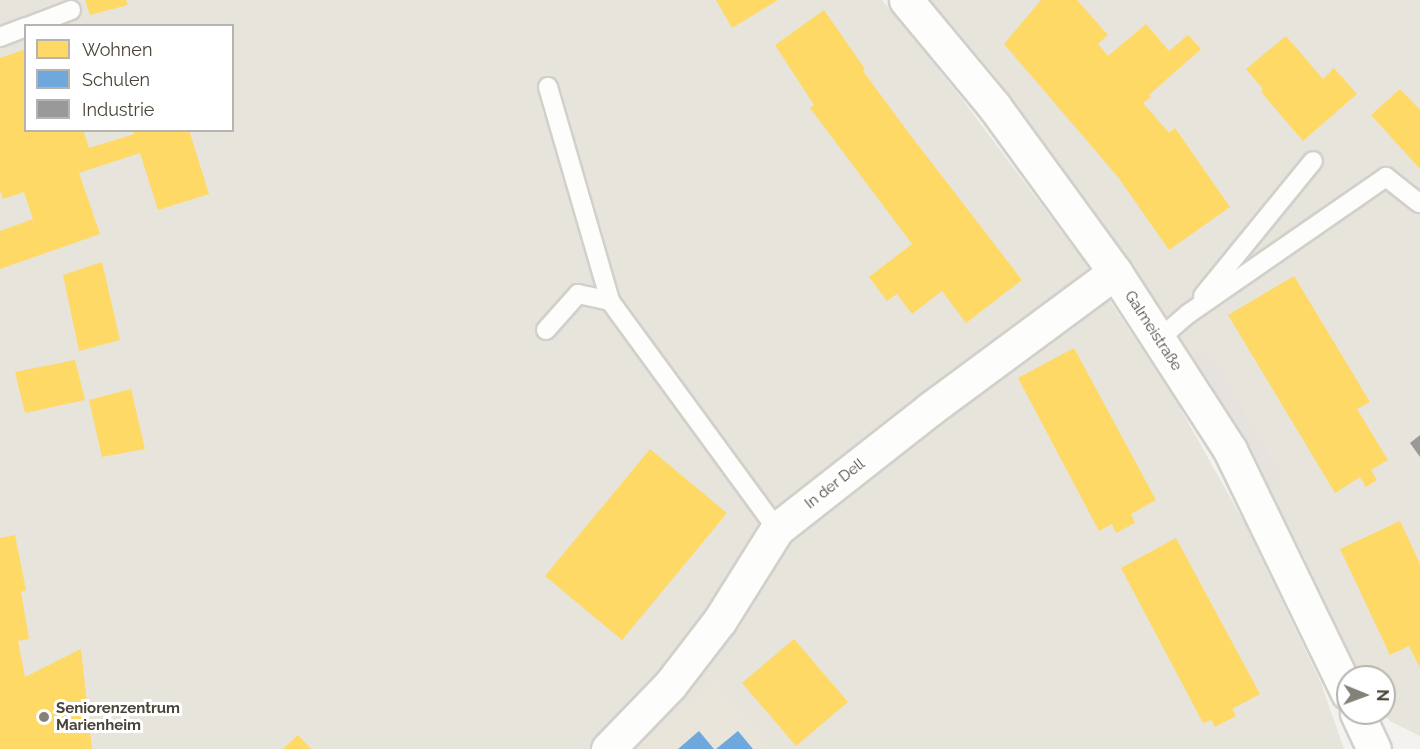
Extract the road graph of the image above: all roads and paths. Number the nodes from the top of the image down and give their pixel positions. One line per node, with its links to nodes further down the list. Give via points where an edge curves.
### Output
1 (906, 0): 9 (street, Galmeistraße, via 994,106)
2 (71, 10): 3 (lane)
3 (35, 24)
4 (24, 28): 5 (lane)
5 (0, 37)
6 (548, 87): 10 (lane)
7 (1312, 161): 11 (lane)
8 (1419, 203): 11 (lane, via 1386,177)
9 (1115, 272): 13 (street, Galmeistraße); 14 (street, In der Dell)
10 (610, 301): 12 (lane, via 578,294); 14 (lane)
11 (1188, 314): 13 (lane)
12 (546, 330)
13 (1158, 339): 15 (street, Galmeistraße, via 1230,450)
14 (777, 529): 17 (street, In der Dell, via 720,620 670,685)
15 (1336, 668)
16 (1363, 725): 18 (street)
17 (608, 749)
18 (1374, 749)

